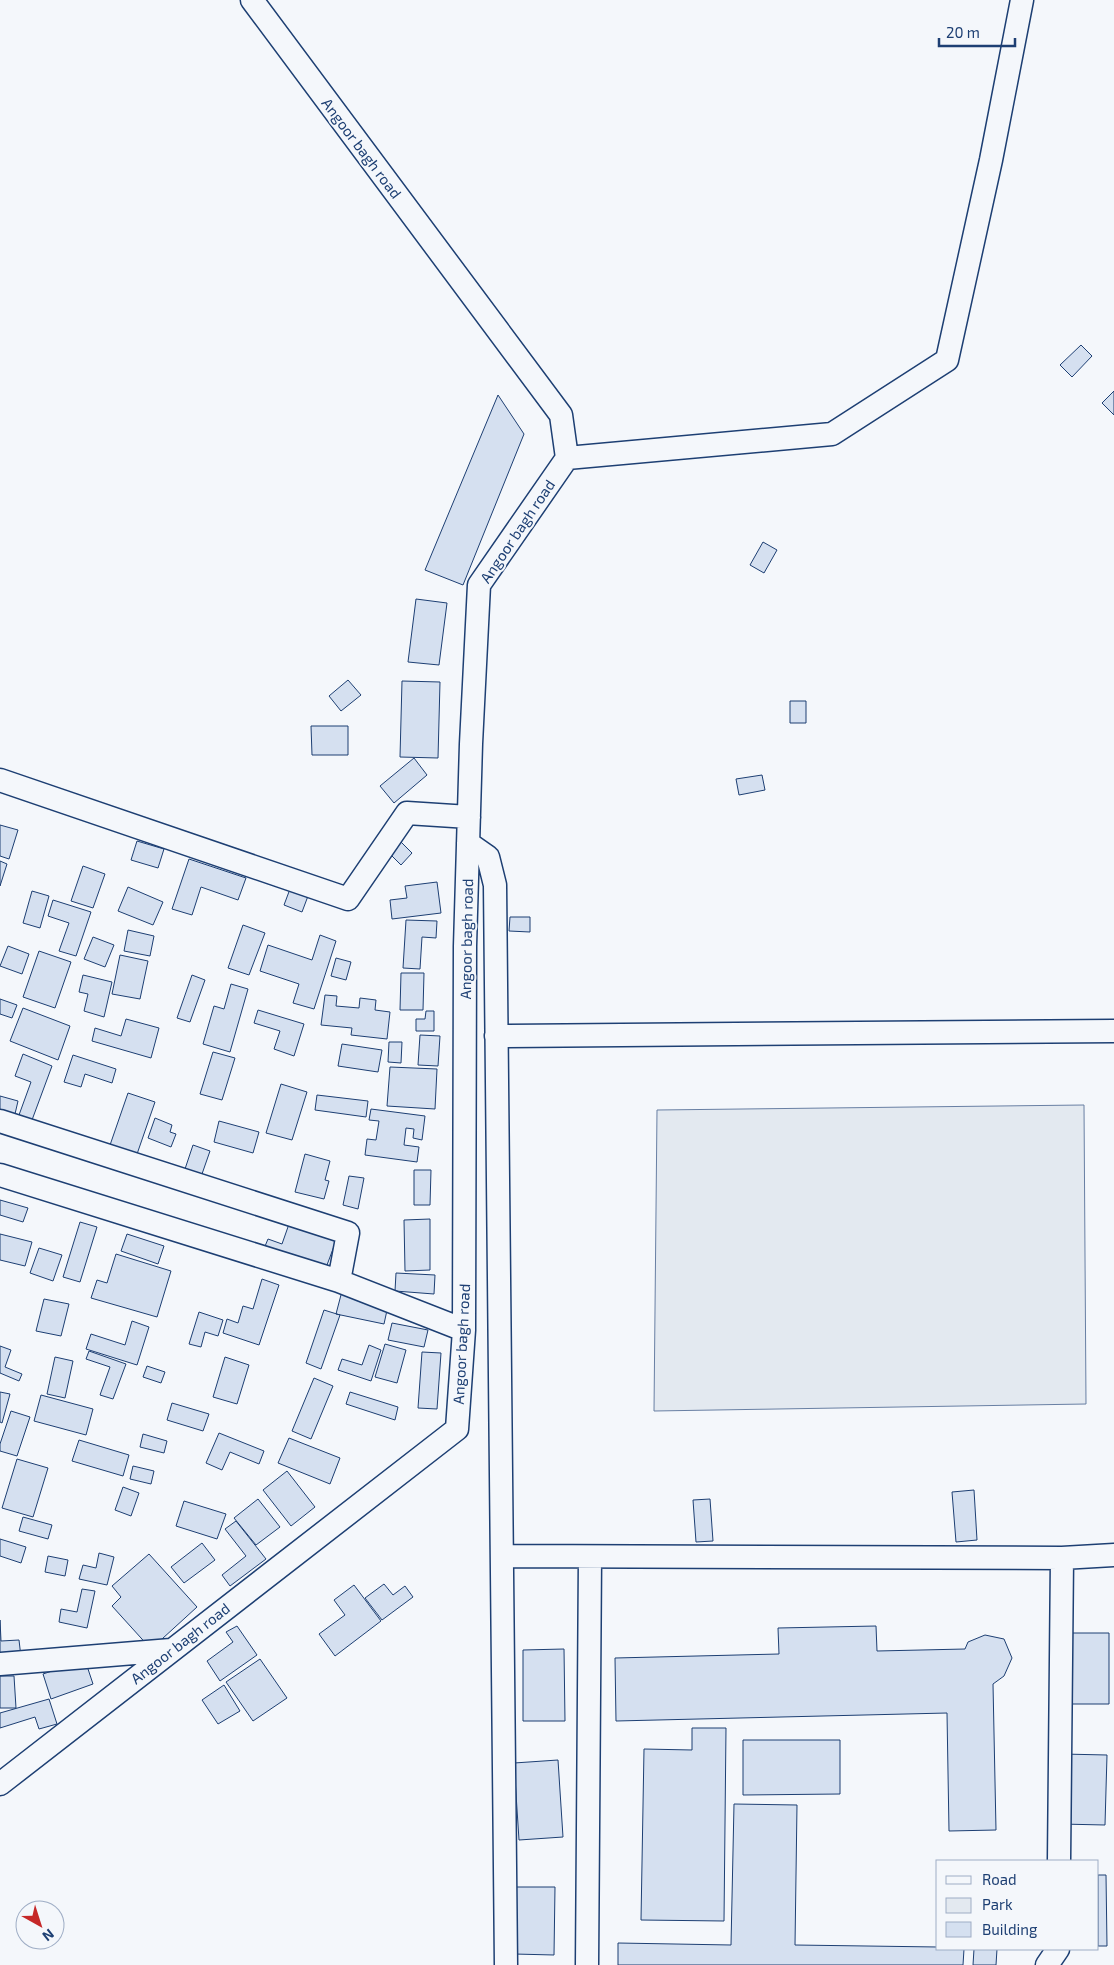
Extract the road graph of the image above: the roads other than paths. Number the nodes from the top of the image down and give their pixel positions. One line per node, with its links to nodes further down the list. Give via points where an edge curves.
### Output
1 (252, 0): 3 (street, Angoor bagh road, via 561,415)
2 (1022, 0): 3 (street, via 948,360 832,434)
3 (567, 458): 5 (street, Angoor bagh road, via 479,585)
4 (0, 780): 5 (street, via 348,899 407,813)
5 (469, 817): 6 (street, Angoor bagh road)
6 (468, 843): 8 (street, via 488,856 495,885); 12 (street, Angoor bagh road)
7 (1114, 1032): 8 (street)
8 (496, 1036): 14 (street)
9 (0, 1121): 11 (street, via 348,1233)
10 (0, 1175): 11 (street)
11 (339, 1281): 12 (street)
12 (464, 1330): 17 (street, Angoor bagh road, via 457,1429)
13 (1114, 1555): 16 (street)
14 (502, 1556): 15 (street); 22 (street)
15 (590, 1556): 16 (street); 23 (street)
16 (1062, 1558): 20 (street)
17 (170, 1650): 18 (street); 19 (street, Angoor bagh road)
18 (0, 1664)
19 (0, 1784)
20 (1059, 1860)
21 (1057, 1950): 24 (street)
22 (506, 1965)
23 (587, 1965)
24 (1047, 1965)

